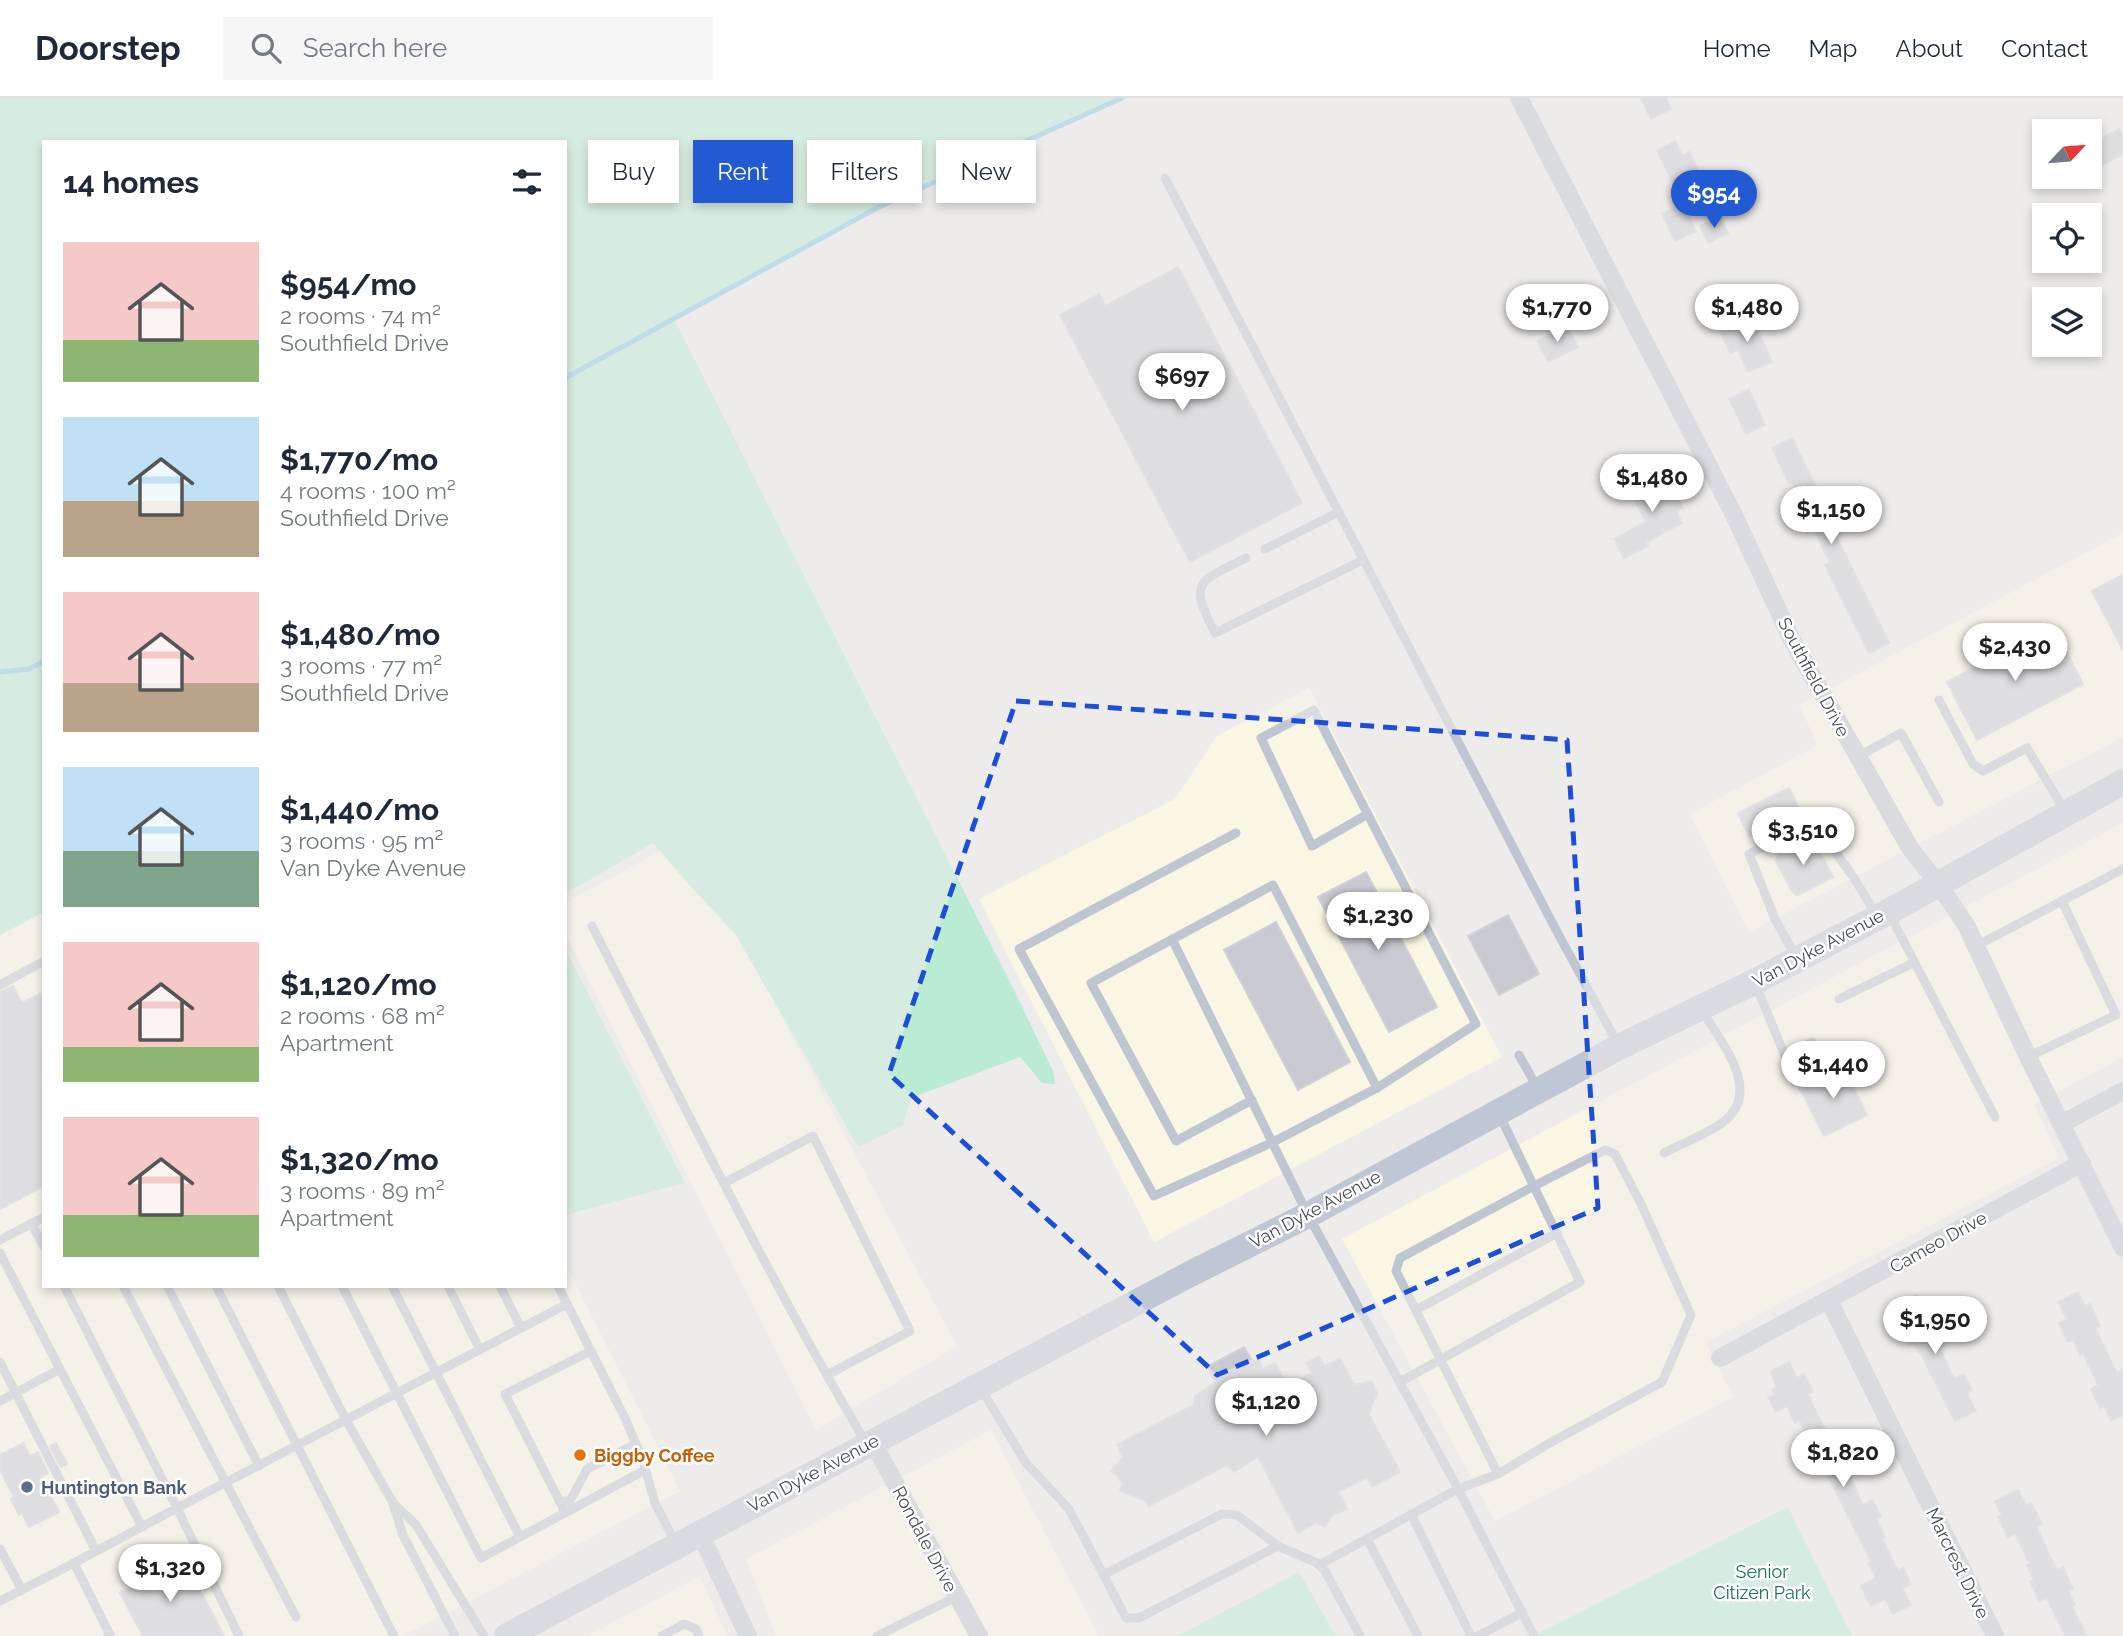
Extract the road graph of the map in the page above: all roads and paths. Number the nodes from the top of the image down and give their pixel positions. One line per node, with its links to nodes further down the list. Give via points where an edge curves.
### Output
1 (1519, 98): 8 (street, Southfield Drive, via 1733,513 1792,640)
2 (1165, 178): 3 (lane)
3 (1339, 512): 4 (lane); 6 (lane)
4 (1265, 549)
5 (1246, 558): 6 (lane, via 1201,585 1201,607 1214,633)
6 (1363, 560): 29 (lane)
7 (1939, 700): 11 (lane, via 1973,764 1983,771 2027,748)
8 (1857, 757): 10 (lane, via 1901,733); 15 (street, Southfield Drive, via 1910,848)
9 (2123, 782): 11 (main road, Van Dyke Avenue)
10 (1938, 802)
11 (2066, 812): 15 (main road, Van Dyke Avenue)
12 (1367, 814): 12 (lane, via 1314,710 1261,738 1312,846); 32 (lane, via 1476,1024)
13 (1236, 833): 39 (lane, via 1019,949 1154,1196)
14 (2123, 869): 16 (lane)
15 (1939, 884): 17 (main road, Van Dyke Avenue); 20 (street, Southfield Drive)
16 (2062, 901): 20 (lane); 31 (lane, via 2116,1015)
17 (1883, 914): 21 (main road, Van Dyke Avenue); 21 (lane, via 1813,821 1749,853 1775,919); 23 (lane)
18 (592, 926): 42 (lane)
19 (1172, 939): 32 (lane, via 1273,885); 35 (lane); 35 (lane, via 1091,984 1176,1141)
20 (1976, 946): 31 (street, Southfield Drive)
21 (1797, 959): 24 (main road, Van Dyke Avenue)
22 (42, 962): 25 (lane)
23 (1913, 963): 26 (lane); 37 (lane)
24 (1754, 982): 27 (main road, Van Dyke Avenue); 28 (lane, via 1785,1056)
25 (0, 985)
26 (1839, 999)
27 (1700, 1008): 29 (main road, Van Dyke Avenue); 40 (lane, via 1740,1077 1738,1103 1721,1124)
28 (1812, 1042)
29 (1619, 1047): 33 (main road, Van Dyke Avenue)
30 (1519, 1055): 33 (lane)
31 (2028, 1057): 38 (street, Southfield Drive)
32 (1377, 1087): 39 (lane)
33 (1538, 1090): 36 (main road, Van Dyke Avenue)
34 (2123, 1091): 38 (street)
35 (1252, 1100): 39 (lane)
36 (1498, 1111): 43 (lane); 44 (main road, Van Dyke Avenue)
37 (1995, 1117)
38 (2063, 1123): 41 (street, Southfield Drive)
39 (1273, 1142): 44 (lane)
40 (1664, 1153)
41 (2082, 1163): 50 (street, Southfield Drive); 62 (street, Cameo Drive)
42 (724, 1183): 73 (lane); 73 (lane, via 813,1136 910,1331)
43 (1534, 1186): 47 (lane); 64 (lane, via 1400,1258 1396,1271); 85 (lane, via 1605,1150 1615,1154 1691,1315 1662,1382)
44 (1308, 1215): 74 (lane); 75 (main road, Van Dyke Avenue)
45 (42, 1218): 46 (lane)
46 (32, 1223): 48 (lane); 49 (lane)
47 (1556, 1233): 64 (lane); 69 (lane, via 1580,1282)
48 (0, 1240)
49 (42, 1243)
50 (2123, 1248)
51 (0, 1253): 71 (lane)
52 (65, 1288): 90 (lane)
53 (124, 1288): 86 (lane)
54 (168, 1288): 83 (lane)
55 (217, 1288): 82 (lane)
56 (279, 1288): 79 (lane)
57 (343, 1288): 77 (lane)
58 (393, 1288): 72 (lane)
59 (449, 1288): 66 (lane)
60 (501, 1288): 65 (lane)
61 (559, 1288): 63 (lane)
62 (1829, 1301): 68 (street, Cameo Drive); 124 (street, Marcrest Drive)
63 (567, 1304): 65 (lane); 67 (lane)
64 (1416, 1310): 69 (lane)
65 (521, 1328): 66 (lane)
66 (480, 1350): 72 (lane)
67 (590, 1351): 81 (lane); 89 (lane, via 505,1394)
68 (1720, 1358)
69 (1442, 1359): 74 (lane); 85 (lane)
70 (0, 1362): 76 (lane)
71 (60, 1369): 76 (lane); 93 (lane)
72 (435, 1373): 77 (lane); 94 (lane)
73 (827, 1376): 80 (lane)
74 (1400, 1382): 87 (lane)
75 (979, 1386): 80 (main road, Van Dyke Avenue); 102 (lane, via 1026,1463 1069,1509)
76 (16, 1393): 78 (lane); 99 (lane)
77 (397, 1393): 79 (lane); 94 (lane, via 481,1558)
78 (0, 1401)
79 (346, 1420): 82 (lane); 88 (lane)
80 (869, 1443): 95 (main road, Van Dyke Avenue); 104 (street, Rondale Drive)
81 (636, 1444): 84 (lane); 89 (lane, via 587,1469 570,1501)
82 (296, 1446): 83 (lane); 110 (lane)
83 (259, 1465): 86 (lane)
84 (646, 1470): 91 (lane); 95 (lane, via 655,1503)
85 (1498, 1474): 87 (lane)
86 (225, 1483): 90 (lane); 107 (lane)
87 (1458, 1489): 92 (lane); 106 (lane)
88 (392, 1501): 111 (lane, via 403,1535); 112 (lane, via 416,1525)
89 (559, 1501): 91 (lane)
90 (177, 1508): 93 (lane); 109 (lane)
91 (565, 1512): 94 (lane)
92 (1411, 1514): 96 (lane); 121 (lane)
93 (142, 1527): 99 (lane)
94 (520, 1537)
95 (688, 1539): 113 (main road, Van Dyke Avenue); 116 (street)
96 (1367, 1539): 101 (lane); 120 (lane)
97 (1278, 1546): 101 (lane); 102 (lane, via 1237,1515 1222,1514); 102 (lane, via 1139,1618 1126,1618)
98 (0, 1549): 103 (lane)
99 (96, 1551): 100 (lane)
100 (74, 1563): 103 (lane); 108 (lane)
101 (1319, 1565): 119 (lane)
102 (1103, 1575)
103 (22, 1590): 105 (lane)
104 (956, 1597): 117 (lane); 118 (street, Rondale Drive)
105 (0, 1601)
106 (1523, 1612): 122 (lane); 123 (lane)
107 (296, 1618)
108 (109, 1636)
109 (239, 1636)
110 (394, 1636)
111 (455, 1636)
112 (484, 1636)
113 (507, 1636)
114 (662, 1636): 115 (lane, via 684,1624)
115 (699, 1636)
116 (748, 1636)
117 (877, 1636)
118 (979, 1636)
119 (1360, 1636)
120 (1418, 1636)
121 (1471, 1636)
122 (1478, 1636)
123 (1534, 1636)
124 (1995, 1636)

